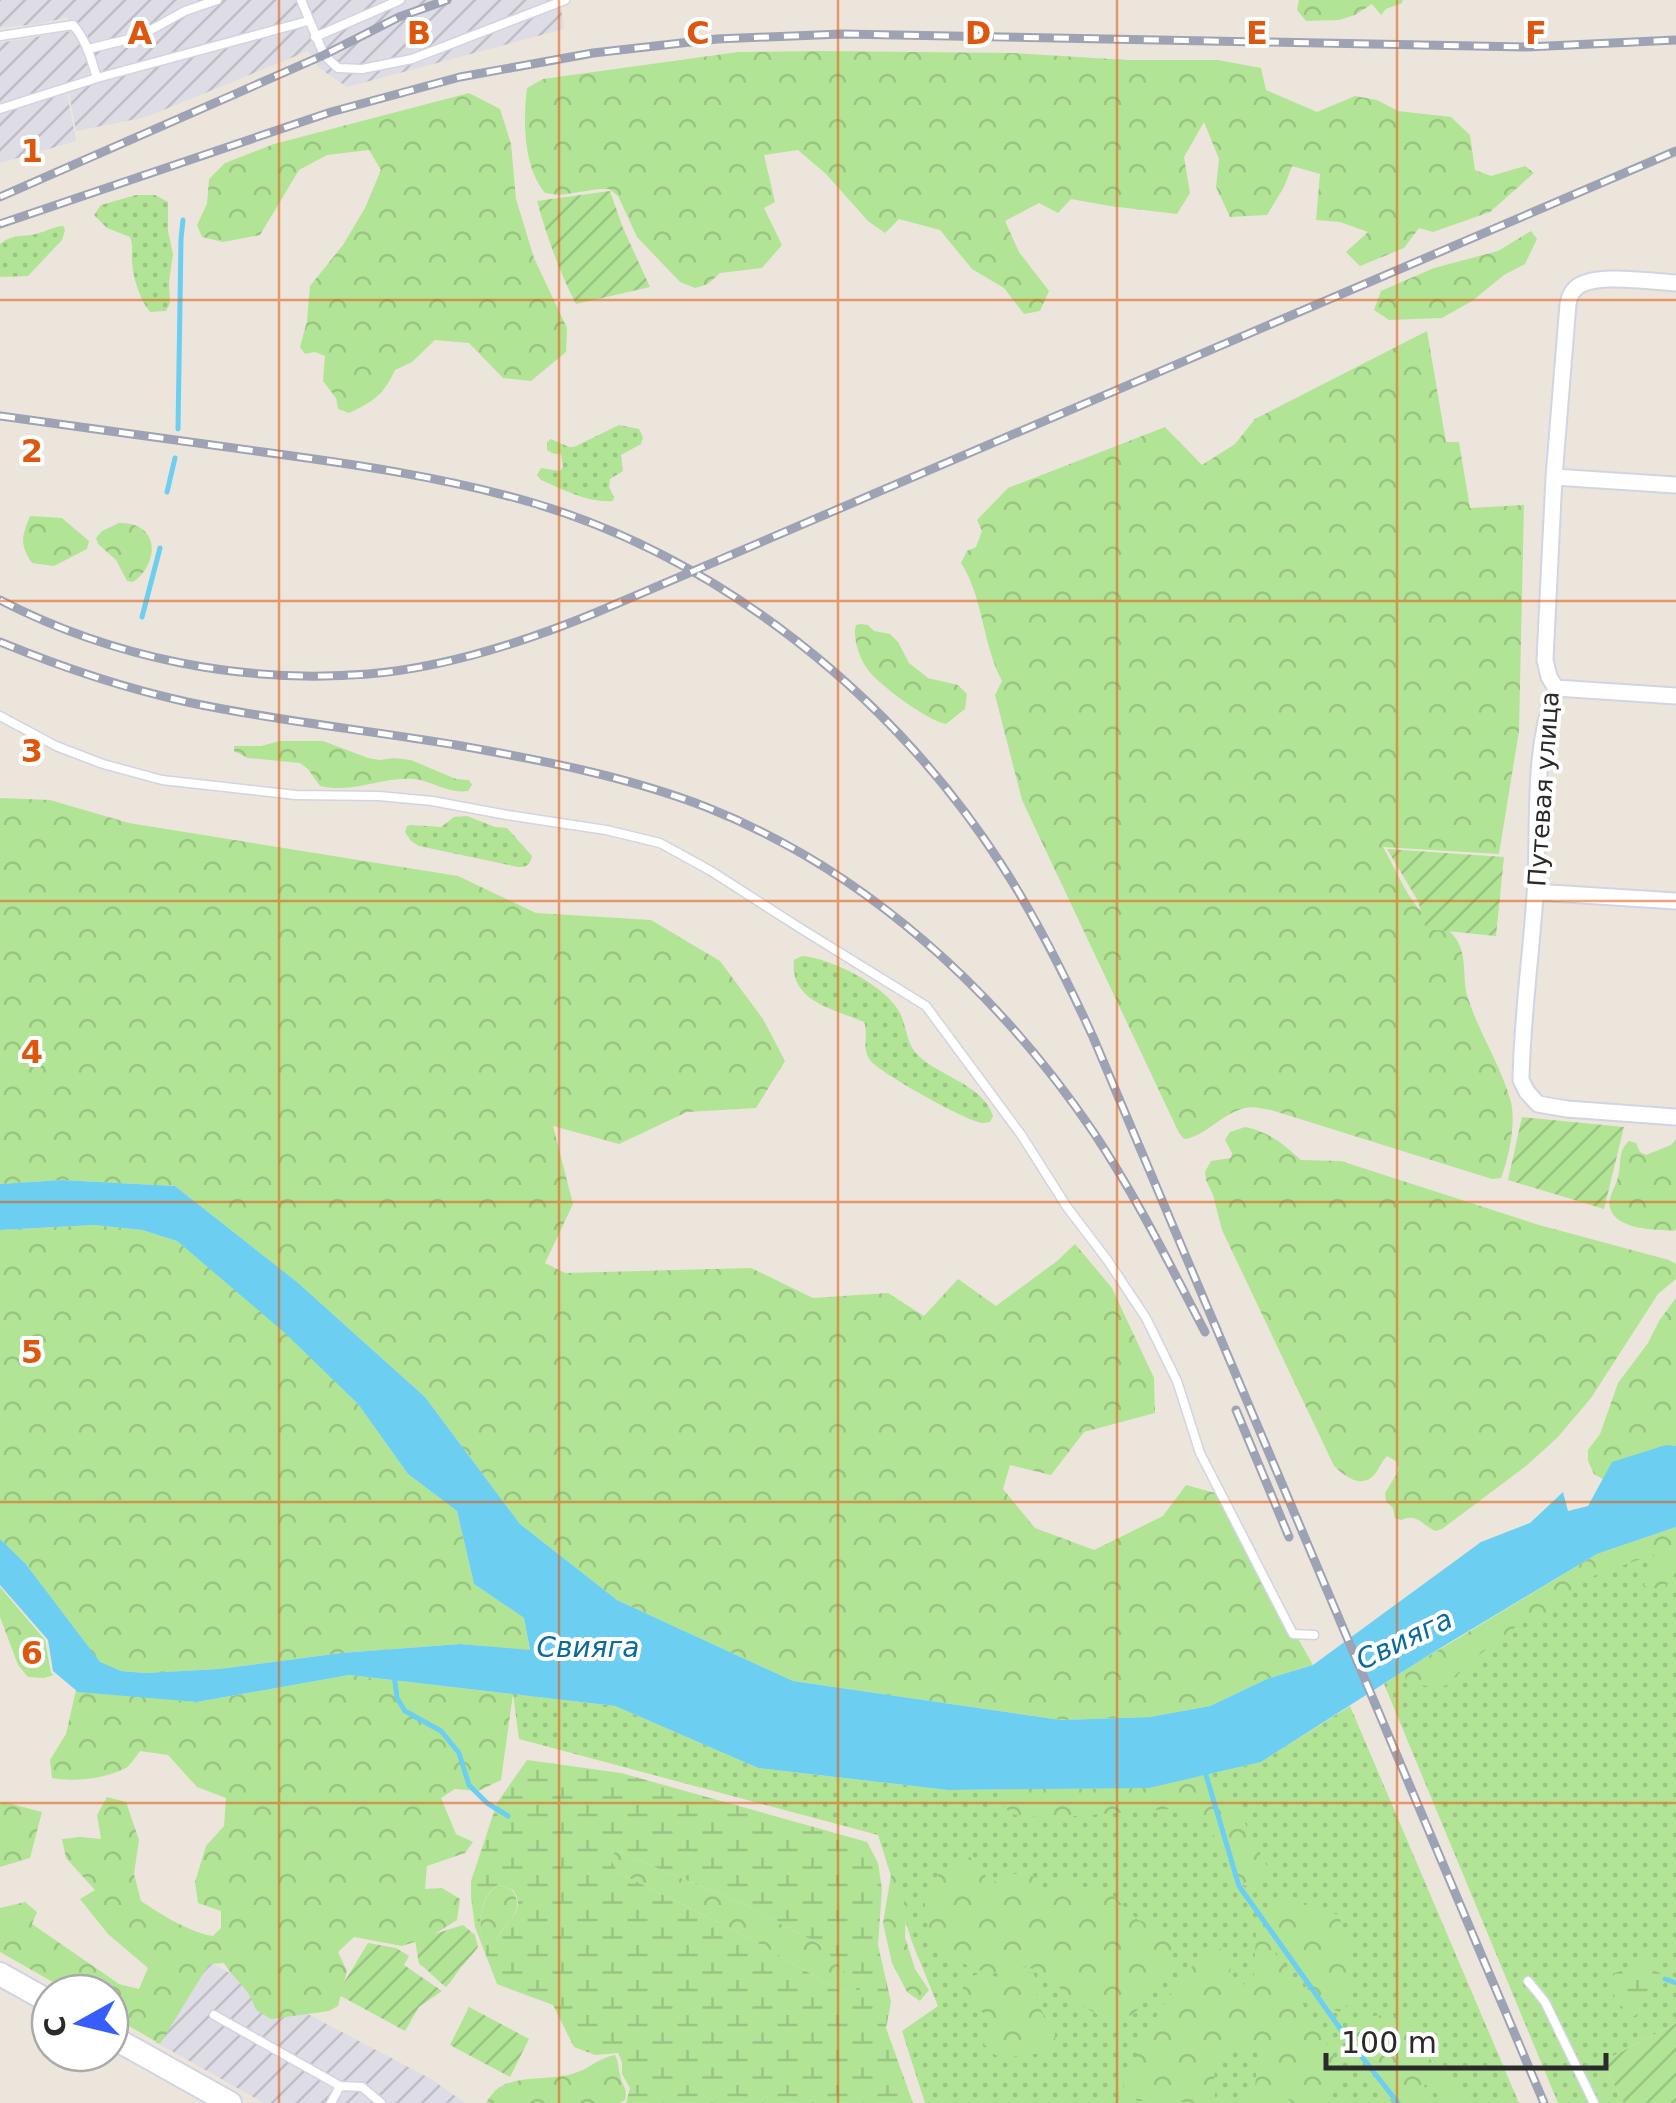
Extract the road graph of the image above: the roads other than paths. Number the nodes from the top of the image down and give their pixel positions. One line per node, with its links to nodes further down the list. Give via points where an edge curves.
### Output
1 (217, 0): 8 (lane, via 138,37)
2 (301, 0): 5 (lane)
3 (400, 0): 7 (lane)
4 (566, 0): 7 (lane, via 412,59 362,69 338,68)
5 (308, 21): 7 (lane); 9 (lane)
6 (0, 36): 8 (lane, via 73,25)
7 (315, 37)
8 (88, 49): 9 (lane)
9 (97, 78): 10 (lane)
10 (0, 110)
11 (1676, 284): 12 (street, Путевая улица, via 1597,280 1572,291)
12 (1554, 476): 13 (street); 14 (street, Путевая улица, via 1545,660)
13 (1676, 486)
14 (1556, 688): 15 (street); 17 (street, Путевая улица, via 1544,729)
15 (1676, 696)
16 (0, 716): 20 (lane, via 72,752 162,780 432,801 660,843 926,1006 1146,1318 1177,1381 1200,1453 1293,1634)
17 (1535, 892): 18 (street); 19 (street, Путевая улица, via 1521,1080 1527,1092 1538,1104 1567,1109)
18 (1676, 901)
19 (1676, 1116)
20 (1314, 1635)
21 (0, 1974): 23 (street)
22 (1528, 1980): 30 (lane)
23 (30, 1991)
24 (214, 2015): 26 (lane)
25 (130, 2047): 27 (street)
26 (340, 2086): 28 (lane); 29 (lane, via 362,2087)
27 (230, 2103)
28 (331, 2103)
29 (381, 2103)
30 (1594, 2103)

